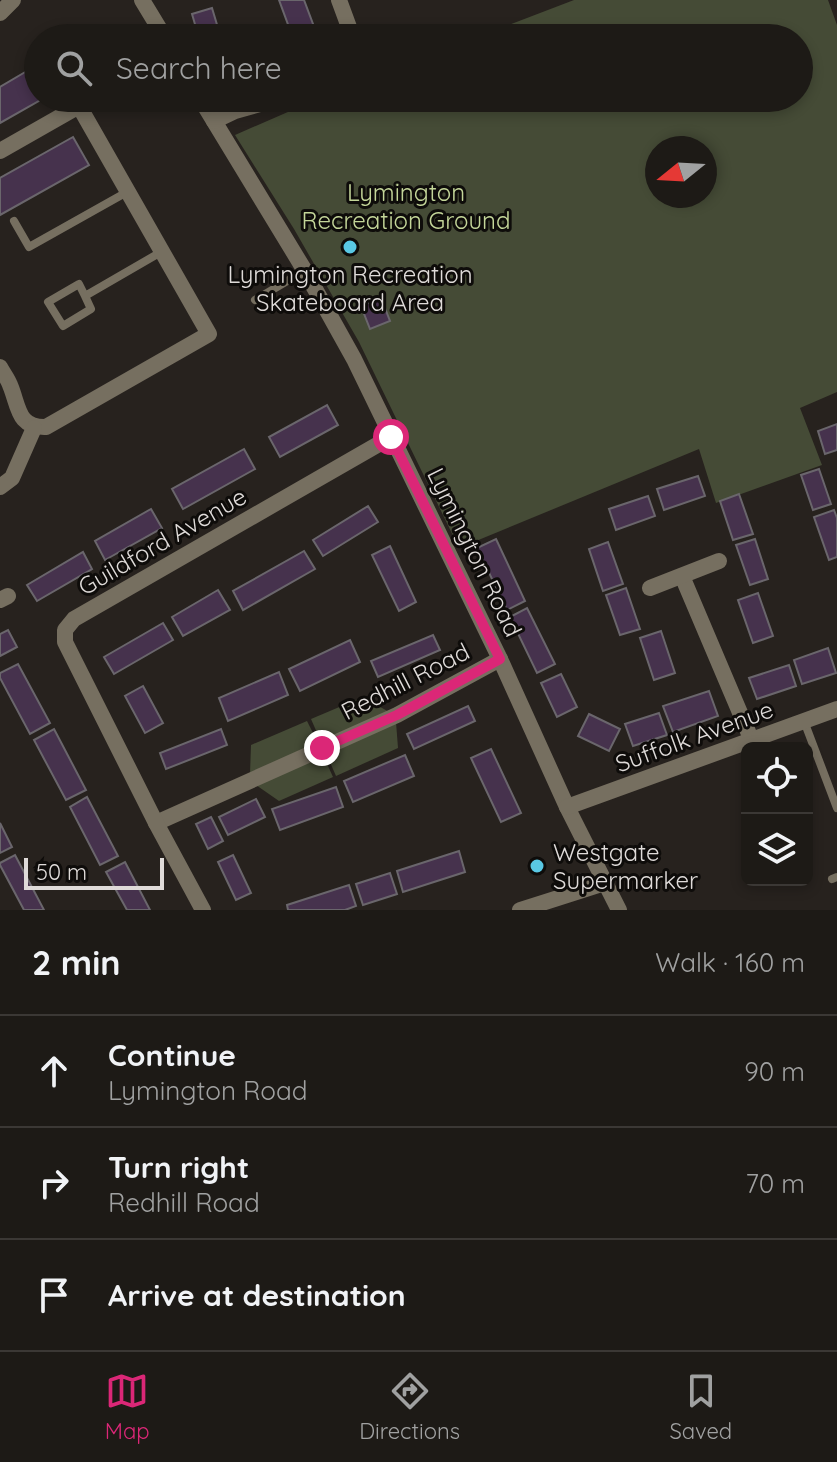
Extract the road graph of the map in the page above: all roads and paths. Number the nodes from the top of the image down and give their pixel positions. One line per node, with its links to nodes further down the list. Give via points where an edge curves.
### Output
1 (13, 0): 4 (street)
2 (142, 0): 5 (street)
3 (339, 0): 6 (street)
4 (0, 13)
5 (157, 24)
6 (348, 24)
7 (68, 112): 12 (street)
8 (91, 112): 13 (street)
9 (209, 112): 11 (street, Lymington Road)
10 (233, 112): 11 (street)
11 (214, 121): 16 (street, Lymington Road)
12 (0, 151)
13 (127, 192): 14 (lane, via 29,247); 15 (street)
14 (14, 221)
15 (161, 252): 17 (lane); 21 (street, via 209,334 46,427)
16 (305, 271): 18 (lane); 22 (street, Lymington Road)
17 (85, 296): 17 (lane, via 91,309 63,326 48,302 79,284)
18 (255, 300)
19 (0, 367): 20 (street)
20 (5, 387): 21 (street)
21 (34, 428): 23 (street, via 12,478)
22 (391, 437): 27 (street, Lymington Road); 33 (street, Guildford Avenue, via 74,619 65,630 65,642)
23 (0, 487)
24 (719, 561): 25 (street)
25 (682, 576): 26 (street); 30 (street)
26 (650, 588)
27 (500, 659): 31 (street, Lymington Road); 33 (street, Redhill Road, via 397,715)
28 (837, 709): 29 (street, Suffolk Avenue)
29 (804, 721): 30 (street, Suffolk Avenue); 32 (lane)
30 (752, 741): 31 (street, Suffolk Avenue)
31 (567, 807): 34 (street, Lymington Road)
32 (837, 808)
33 (156, 823): 35 (street, Guildford Avenue)
34 (605, 883): 36 (street); 37 (street, Lymington Road)
35 (203, 910)
36 (520, 910)
37 (619, 910)

